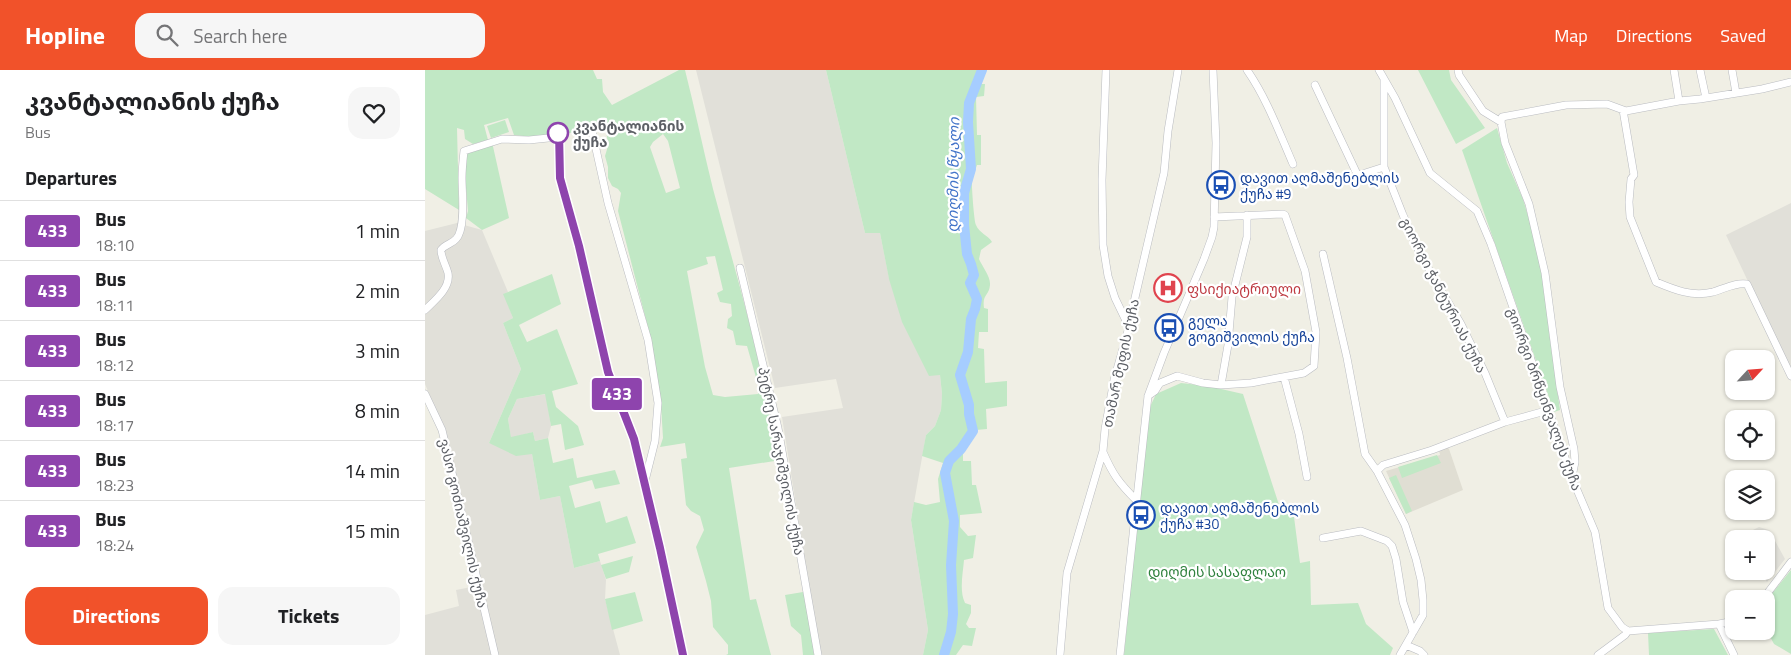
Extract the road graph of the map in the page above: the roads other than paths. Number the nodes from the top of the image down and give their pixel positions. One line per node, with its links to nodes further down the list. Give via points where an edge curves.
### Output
1 (1106, 70): 26 (street, via 1103,245 1115,298)
2 (1178, 70): 26 (street, თამარ მეფის ქუჩა, via 1164,173)
3 (1213, 70): 22 (street, via 1216,143)
4 (1247, 70): 19 (street, via 1262,94)
5 (1379, 70): 10 (street, გიორგი ბრწყინვალეს ქუჩა)
6 (1457, 70): 17 (street, via 1483,111)
7 (1674, 70): 15 (street)
8 (1700, 70): 14 (street)
9 (1732, 70): 13 (street)
10 (1385, 78): 20 (street, გიორგი ჭანტურიას ქუჩა); 32 (street, გიორგი ბრწყინვალეს ქუჩა, via 1430,173 1477,211)
11 (1791, 82): 13 (street)
12 (1315, 85): 20 (street, via 1357,174)
13 (1736, 93): 14 (street)
14 (1706, 98): 15 (street)
15 (1679, 101): 16 (street)
16 (1623, 110): 17 (street, via 1607,104 1566,105 1502,117); 27 (street, via 1633,175 1630,217 1656,282 1685,294 1747,284)
17 (1501, 122): 37 (street, via 1505,143 1529,204 1545,273 1560,387 1574,449)
18 (592, 131): 38 (street, via 608,203 648,340 658,403 655,441)
19 (1293, 164)
20 (1384, 167): 33 (street, გიორგი ჭანტურიას ქუჩა, via 1421,256 1461,324)
21 (1247, 215): 22 (street); 28 (street, via 1284,214 1305,271 1315,332 1314,366 1304,374); 29 (street, via 1247,237 1232,297)
22 (1214, 217): 31 (street, via 1212,237)
23 (1323, 254): 35 (street, via 1365,454)
24 (740, 268): 50 (street, პეტრე სარაჯიშვილის ქუჩა, via 778,428)
25 (425, 310): 38 (street, via 448,283 441,250 459,235 464,151 502,139 529,140 558,134 560,178 596,326 608,372 634,439)
26 (1129, 327): 34 (street, თამარ მეფის ქუჩა, via 1114,380)
27 (1791, 376)
28 (1284, 378): 29 (street); 36 (street)
29 (1221, 384): 31 (street, via 1177,376 1160,383)
30 (425, 394): 48 (street, ვასო გოძიაშვილის ქუჩა, via 441,430)
31 (1148, 396): 39 (street)
32 (1549, 410): 33 (street); 37 (street, გიორგი ბრწყინვალეს ქუჩა)
33 (1505, 422): 35 (street, via 1383,465)
34 (1103, 452): 39 (street, via 1118,483); 51 (street, თამარ მეფის ქუჩა, via 1067,573)
35 (1377, 471): 46 (street, via 1405,525 1416,559 1423,616)
36 (1307, 477)
37 (1572, 478): 45 (street, გიორგი ბრწყინვალეს ქუჩა, via 1595,532 1608,608)
38 (644, 484): 49 (street)
39 (1137, 501): 52 (street)
40 (1323, 538): 46 (street, via 1361,531 1392,546 1403,602)
41 (1791, 562): 42 (street)
42 (1770, 590)
43 (1725, 622): 44 (street)
44 (1719, 624): 45 (street); 56 (street)
45 (1628, 631): 55 (street)
46 (1413, 632): 47 (street)
47 (1406, 645): 53 (street); 54 (street)
48 (495, 655)
49 (683, 655)
50 (818, 655)
51 (1060, 655)
52 (1120, 655)
53 (1400, 655)
54 (1423, 655)
55 (1598, 655)
56 (1734, 655)

